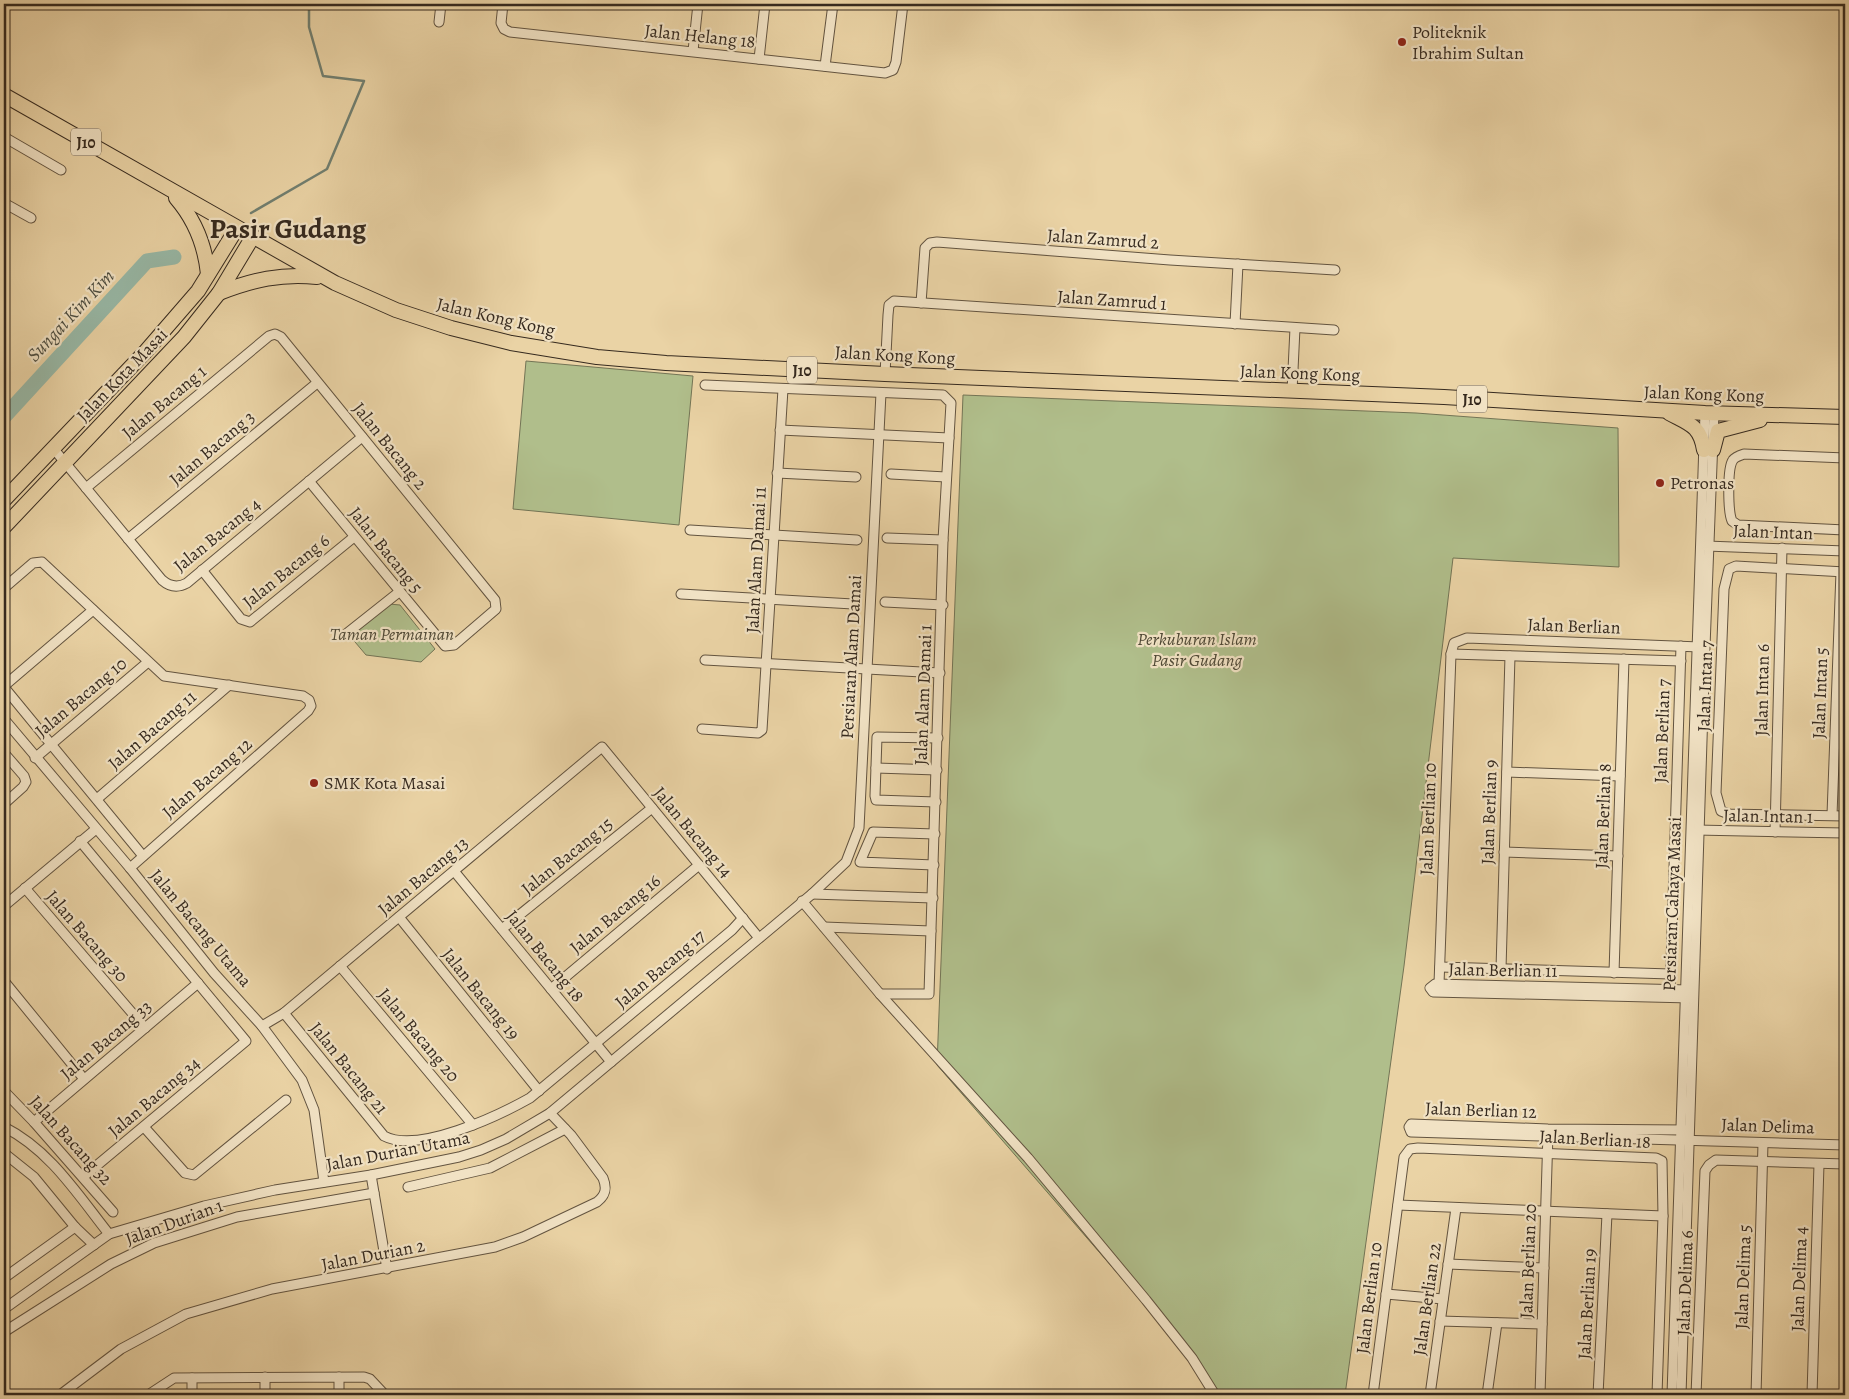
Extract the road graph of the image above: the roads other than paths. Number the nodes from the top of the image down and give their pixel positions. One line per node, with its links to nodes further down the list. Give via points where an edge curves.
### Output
1 (441, 4): 7 (street)
2 (503, 4): 8 (street, Jalan Helang 18, via 501,23 510,32)
3 (698, 4): 8 (street)
4 (765, 4): 9 (street)
5 (832, 4): 10 (street)
6 (903, 4): 10 (street, Jalan Helang 18, via 893,70 885,73)
7 (440, 22)
8 (693, 51): 9 (street, Jalan Helang 18)
9 (759, 59): 10 (street, Jalan Helang 18)
10 (826, 66)
11 (4, 96): 14 (main road, Jalan Kong Kong / J10)
12 (4, 137): 13 (street)
13 (61, 170)
14 (168, 189): 17 (main road, Jalan Kong Kong / J10); 21 (main road, via 193,221 206,257)
15 (4, 203): 16 (street)
16 (31, 218)
17 (237, 228): 18 (main road, Jalan Kong Kong / J10); 21 (main road, Jalan Kota Masai)
18 (252, 238): 22 (main road, Jalan Kong Kong / J10); 23 (main road, Jalan Kota Masai)
19 (1238, 264): 20 (street, Jalan Zamrud 2); 24 (street, Jalan Zamrud 2, via 937,242 925,248); 25 (street)
20 (1335, 270)
21 (208, 274): 43 (main road, Jalan Kota Masai, via 198,291 146,352)
22 (325, 278): 23 (main road, via 301,275 271,277); 29 (main road, Jalan Kong Kong / J10, via 396,310 511,343 627,359)
23 (219, 293): 46 (main road, Jalan Kota Masai, via 184,337)
24 (921, 302): 25 (street, Jalan Zamrud 1); 29 (street, Jalan Zamrud 1, via 894,301 889,305)
25 (1235, 324): 26 (street, Jalan Zamrud 1)
26 (1295, 328): 27 (street, Jalan Zamrud 1); 33 (street)
27 (1334, 330)
28 (262, 342): 30 (street, Jalan Bacang 2, via 278,335); 52 (street, Jalan Bacang 1)
29 (885, 374): 33 (main road, Jalan Kong Kong / J10)
30 (318, 382): 41 (street, Jalan Bacang 2); 62 (street, Jalan Bacang 3)
31 (705, 385): 32 (street)
32 (783, 389): 34 (street); 39 (street, Jalan Alam Damai 11)
33 (1292, 391): 35 (main road, Jalan Kong Kong / J10, via 1444,397)
34 (881, 393): 40 (street, Persiaran Alam Damai); 42 (street, Jalan Alam Damai 1, via 943,395 948,398 951,403)
35 (1666, 412): 36 (main road, Jalan Kong Kong / J10); 44 (main road, via 1698,430)
36 (1710, 414): 37 (main road, Jalan Kong Kong / J10); 44 (street, Persiaran Cahaya Masai)
37 (1781, 415): 38 (main road, Jalan Kong Kong / J10); 44 (main road, via 1722,428)
38 (1845, 417)
39 (780, 430): 40 (street); 47 (street, Jalan Alam Damai 11)
40 (878, 435): 42 (street); 91 (street, Persiaran Alam Damai)
41 (362, 437): 51 (street, Jalan Bacang 4); 81 (street, Jalan Bacang 2, via 497,603 494,612 451,647 444,646)
42 (949, 438): 49 (street, Jalan Alam Damai 1)
43 (53, 448): 46 (street, Jalan Bacang 4); 55 (main road, Jalan Kota Masai)
44 (1709, 450): 53 (street, Persiaran Cahaya Masai); 65 (street, Persiaran Cahaya Masai)
45 (1845, 458): 54 (street, via 1744,454 1733,460)
46 (65, 462): 52 (street, Jalan Bacang 4); 56 (main road, Jalan Kota Masai)
47 (777, 473): 50 (street); 59 (street, Jalan Alam Damai 11)
48 (891, 474): 49 (street)
49 (946, 476): 64 (street, Jalan Alam Damai 1)
50 (856, 477)
51 (309, 481): 60 (street, Jalan Bacang 5); 70 (street, Jalan Bacang 4)
52 (86, 488): 62 (street, Jalan Bacang 4)
53 (1712, 490): 54 (street); 66 (street, Persiaran Cahaya Masai)
54 (1730, 490): 58 (street, via 1730,516 1738,525)
55 (4, 500)
56 (4, 527)
57 (690, 530): 59 (street)
58 (1845, 530)
59 (773, 535): 63 (street); 75 (street, Jalan Alam Damai 11)
60 (354, 537): 70 (street, Jalan Bacang 6, via 253,620 244,621); 73 (street, Jalan Bacang 5)
61 (887, 538): 64 (street)
62 (128, 539): 70 (street, Jalan Bacang 4, via 162,580 171,586 182,586)
63 (857, 540)
64 (943, 540): 78 (street, Jalan Alam Damai 1)
65 (1699, 546): 66 (street, Jalan Intan); 83 (street, Persiaran Cahaya Masai)
66 (1709, 546): 67 (street, Jalan Intan); 83 (street, Persiaran Cahaya Masai)
67 (1782, 548): 68 (street, Jalan Intan); 69 (street, Jalan Intan 6)
68 (1845, 551)
69 (1781, 569): 71 (street); 109 (street, Jalan Intan 7, via 1736,566 1729,569 1724,589); 111 (street, Jalan Intan 6)
70 (202, 570)
71 (1843, 572): 112 (street, Jalan Intan 5)
72 (4, 588): 79 (street, via 36,562 42,562)
73 (399, 592): 80 (street); 81 (street, Jalan Bacang 5)
74 (681, 594): 75 (street)
75 (769, 600): 77 (street); 90 (street, Jalan Alam Damai 11)
76 (885, 602): 78 (street)
77 (853, 604)
78 (943, 605): 92 (street, Jalan Alam Damai 1)
79 (93, 610): 89 (street); 94 (street)
80 (346, 634)
81 (438, 639)
82 (1681, 646): 83 (street, Jalan Berlian); 84 (street, Jalan Berlian, via 1467,638 1454,643); 88 (street, Jalan Berlian 7)
83 (1700, 647): 115 (street, Persiaran Cahaya Masai)
84 (1451, 654): 85 (street); 139 (street, Jalan Berlian 10)
85 (1510, 656): 86 (street); 104 (street, Jalan Berlian 9)
86 (1624, 659): 88 (street); 105 (street, Jalan Berlian 8)
87 (705, 660): 90 (street)
88 (1681, 661): 142 (street, Jalan Berlian 7)
89 (148, 662): 93 (street, via 164,676); 98 (street, Jalan Bacang 10)
90 (766, 664): 91 (street); 96 (street, Jalan Alam Damai 11, via 761,732)
91 (867, 669): 92 (street); 128 (street, Persiaran Alam Damai, via 859,828 846,862)
92 (940, 673): 97 (street, Jalan Alam Damai 1)
93 (229, 685): 106 (street, Jalan Bacang 11); 121 (street, Jalan Bacang 12, via 306,697 311,706)
94 (4, 687): 98 (street)
95 (4, 719): 101 (street, Jalan Bacang Utama)
96 (702, 729)
97 (938, 738): 102 (street, via 879,736); 103 (street, Jalan Alam Damai 1)
98 (52, 744): 101 (street, Jalan Bacang 10); 106 (street)
99 (602, 747): 110 (street, Jalan Bacang 14); 126 (street, Jalan Bacang 13)
100 (4, 753): 108 (street, via 23,774 25,784)
101 (35, 758): 114 (street, Jalan Bacang Utama)
102 (876, 768): 103 (street); 107 (street, via 876,800)
103 (937, 770): 107 (street, Jalan Alam Damai 1)
104 (1507, 772): 105 (street); 120 (street, Jalan Berlian 9)
105 (1620, 776): 122 (street, Jalan Berlian 8)
106 (97, 799): 121 (street)
107 (936, 802): 117 (street, Jalan Alam Damai 1)
108 (4, 804)
109 (1717, 804): 111 (street, Jalan Intan 1, via 1721,811 1729,814)
110 (652, 808): 123 (street, Jalan Bacang 14); 135 (street, Jalan Bacang 15)
111 (1775, 814): 112 (street, Jalan Intan 1); 116 (street, Jalan Intan 6)
112 (1832, 815): 113 (street, Jalan Intan 1)
113 (1845, 816)
114 (96, 829): 119 (street); 125 (street, Jalan Bacang Utama)
115 (1695, 830): 116 (street, Jalan Intan 1); 149 (street, Persiaran Cahaya Masai)
116 (1775, 832): 118 (street, Jalan Intan 1)
117 (935, 834): 124 (street, Jalan Alam Damai 1); 124 (street, via 872,832 860,862)
118 (1845, 834)
119 (80, 842): 127 (street); 144 (street)
120 (1504, 852): 122 (street); 140 (street, Jalan Berlian 9)
121 (143, 856): 125 (street, Jalan Bacang 12)
122 (1618, 856): 141 (street, Jalan Berlian 8)
123 (699, 865): 133 (street, Jalan Bacang 14); 146 (street, Jalan Bacang 16)
124 (934, 865): 129 (street, Jalan Alam Damai 1)
125 (130, 868): 151 (street, Jalan Bacang Utama, via 214,973)
126 (454, 871): 132 (street, Jalan Bacang 13); 135 (street, Jalan Bacang 18)
127 (24, 888): 131 (street); 152 (street, Jalan Bacang 30)
128 (812, 894): 129 (street); 130 (street, Persiaran Alam Damai)
129 (932, 898): 136 (street, Jalan Alam Damai 1)
130 (802, 901): 134 (street); 137 (street, Jalan Durian Utama)
131 (4, 906)
132 (399, 917): 138 (street, Jalan Bacang 13); 157 (street, Jalan Bacang 19)
133 (743, 918): 137 (street, Jalan Bacang 14); 153 (street, Jalan Bacang 17)
134 (824, 927): 136 (street); 147 (street)
135 (502, 929): 146 (street, Jalan Bacang 18)
136 (931, 932): 147 (street, Jalan Alam Damai 1, via 929,994)
137 (759, 938): 154 (street, Jalan Durian Utama)
138 (340, 966): 150 (street, Jalan Bacang 13); 161 (street, Jalan Bacang 20)
139 (1440, 967): 140 (street); 145 (street, Jalan Berlian 10)
140 (1500, 969): 141 (street)
141 (1614, 973): 142 (street)
142 (1671, 974): 148 (street, Jalan Berlian 7)
143 (4, 981): 155 (street)
144 (198, 983): 152 (street, Jalan Bacang 33); 163 (street, Jalan Bacang 34, via 246,1042)
145 (1439, 984): 148 (street, Jalan Berlian 11, via 1432,985 1430,990)
146 (551, 989): 153 (street, Jalan Bacang 18)
147 (880, 994): 209 (street, via 1028,1158 1192,1358)
148 (1670, 994): 149 (street, Jalan Berlian 11)
149 (1689, 994): 166 (street, Persiaran Cahaya Masai)
150 (284, 1013): 151 (street, Jalan Bacang 13); 167 (street, Jalan Bacang 21, via 384,1136)
151 (262, 1026): 177 (street, Jalan Bacang Utama, via 302,1080 309,1095)
152 (145, 1028): 155 (street, Jalan Bacang 33)
153 (596, 1044): 154 (street, Jalan Bacang 18); 157 (street, Jalan Bacang 17)
154 (611, 1062): 159 (street, Jalan Durian Utama)
155 (84, 1079): 160 (street, Jalan Bacang 33)
156 (4, 1091): 160 (street, Jalan Bacang 32)
157 (539, 1091): 161 (street, Jalan Bacang 17, via 512,1109)
158 (286, 1100): 163 (street, via 194,1175 185,1173)
159 (550, 1113): 164 (street, Jalan Durian 2); 175 (street, Jalan Durian Utama, via 481,1150)
160 (34, 1122): 176 (street, Jalan Bacang 32)
161 (473, 1125): 167 (street, Jalan Bacang 17, via 410,1141)
162 (4, 1127): 187 (street, via 29,1143 59,1171)
163 (144, 1127): 176 (street, Jalan Bacang 34)
164 (565, 1129): 178 (street, via 490,1168); 191 (street, Jalan Durian 2, via 603,1178 606,1186 602,1198 508,1244)
165 (1548, 1133): 165 (street, Jalan Berlian 12, via 1411,1132 1409,1127 1411,1124); 166 (street, Jalan Berlian 12); 170 (street, Jalan Berlian 20)
166 (1685, 1134): 168 (street, Jalan Delima); 216 (street, Persiaran Cahaya Masai); 217 (street, Persiaran Cahaya Masai)
167 (392, 1140)
168 (1763, 1143): 169 (street, Jalan Delima); 172 (street, Jalan Delima 5)
169 (1845, 1145)
170 (1547, 1153): 180 (street, Jalan Berlian 18, via 1410,1150 1404,1157); 182 (street, Jalan Berlian 20); 185 (street, Jalan Berlian 18, via 1660,1159 1664,1165)
171 (4, 1154): 186 (street, via 34,1177)
172 (1762, 1161): 173 (street); 218 (street, Jalan Delima 6, via 1716,1160 1705,1171); 219 (street, Jalan Delima 5)
173 (1819, 1164): 174 (street); 220 (street, Jalan Delima 4)
174 (1845, 1164)
175 (371, 1175): 177 (street, Jalan Durian Utama); 179 (street)
176 (84, 1177): 183 (street, Jalan Bacang 32)
177 (324, 1182): 187 (street, Jalan Durian Utama, via 204,1206)
178 (408, 1187)
179 (374, 1193): 191 (street); 199 (street, Jalan Durian 1, via 237,1216 154,1244 111,1264)
180 (1398, 1205): 181 (street); 193 (street, Jalan Berlian 10)
181 (1456, 1208): 182 (street); 189 (street, Jalan Berlian 22)
182 (1546, 1211): 184 (street); 190 (street, Jalan Berlian 20)
183 (113, 1212)
184 (1607, 1214): 185 (street); 214 (street, Jalan Berlian 19)
185 (1663, 1216): 215 (street, Jalan Berlian 18)
186 (75, 1227): 188 (street); 192 (street)
187 (109, 1234): 188 (street, Jalan Durian Utama)
188 (94, 1246): 195 (street, Jalan Durian Utama)
189 (1448, 1264): 190 (street); 194 (street, Jalan Berlian 22)
190 (1544, 1268): 198 (street, Jalan Berlian 20)
191 (388, 1269): 203 (street, Jalan Durian 2, via 272,1289 186,1314 121,1349)
192 (4, 1278)
193 (1386, 1294): 194 (street); 210 (street, Jalan Berlian 10)
194 (1444, 1299): 196 (street, Jalan Berlian 22)
195 (4, 1309)
196 (1440, 1321): 197 (street); 211 (street, Jalan Berlian 22)
197 (1497, 1322): 198 (street); 212 (street)
198 (1542, 1324): 213 (street, Jalan Berlian 20)
199 (4, 1332)
200 (265, 1377): 201 (street); 202 (street); 206 (street)
201 (339, 1377): 207 (street); 208 (street, via 368,1378)
202 (192, 1378): 204 (street, via 172,1378); 205 (street)
203 (60, 1395)
204 (148, 1395)
205 (192, 1395)
206 (265, 1395)
207 (339, 1395)
208 (385, 1395)
209 (1215, 1395)
210 (1373, 1395)
211 (1430, 1395)
212 (1488, 1395)
213 (1540, 1395)
214 (1598, 1395)
215 (1657, 1395)
216 (1672, 1395)
217 (1682, 1395)
218 (1696, 1395)
219 (1756, 1395)
220 (1812, 1395)

